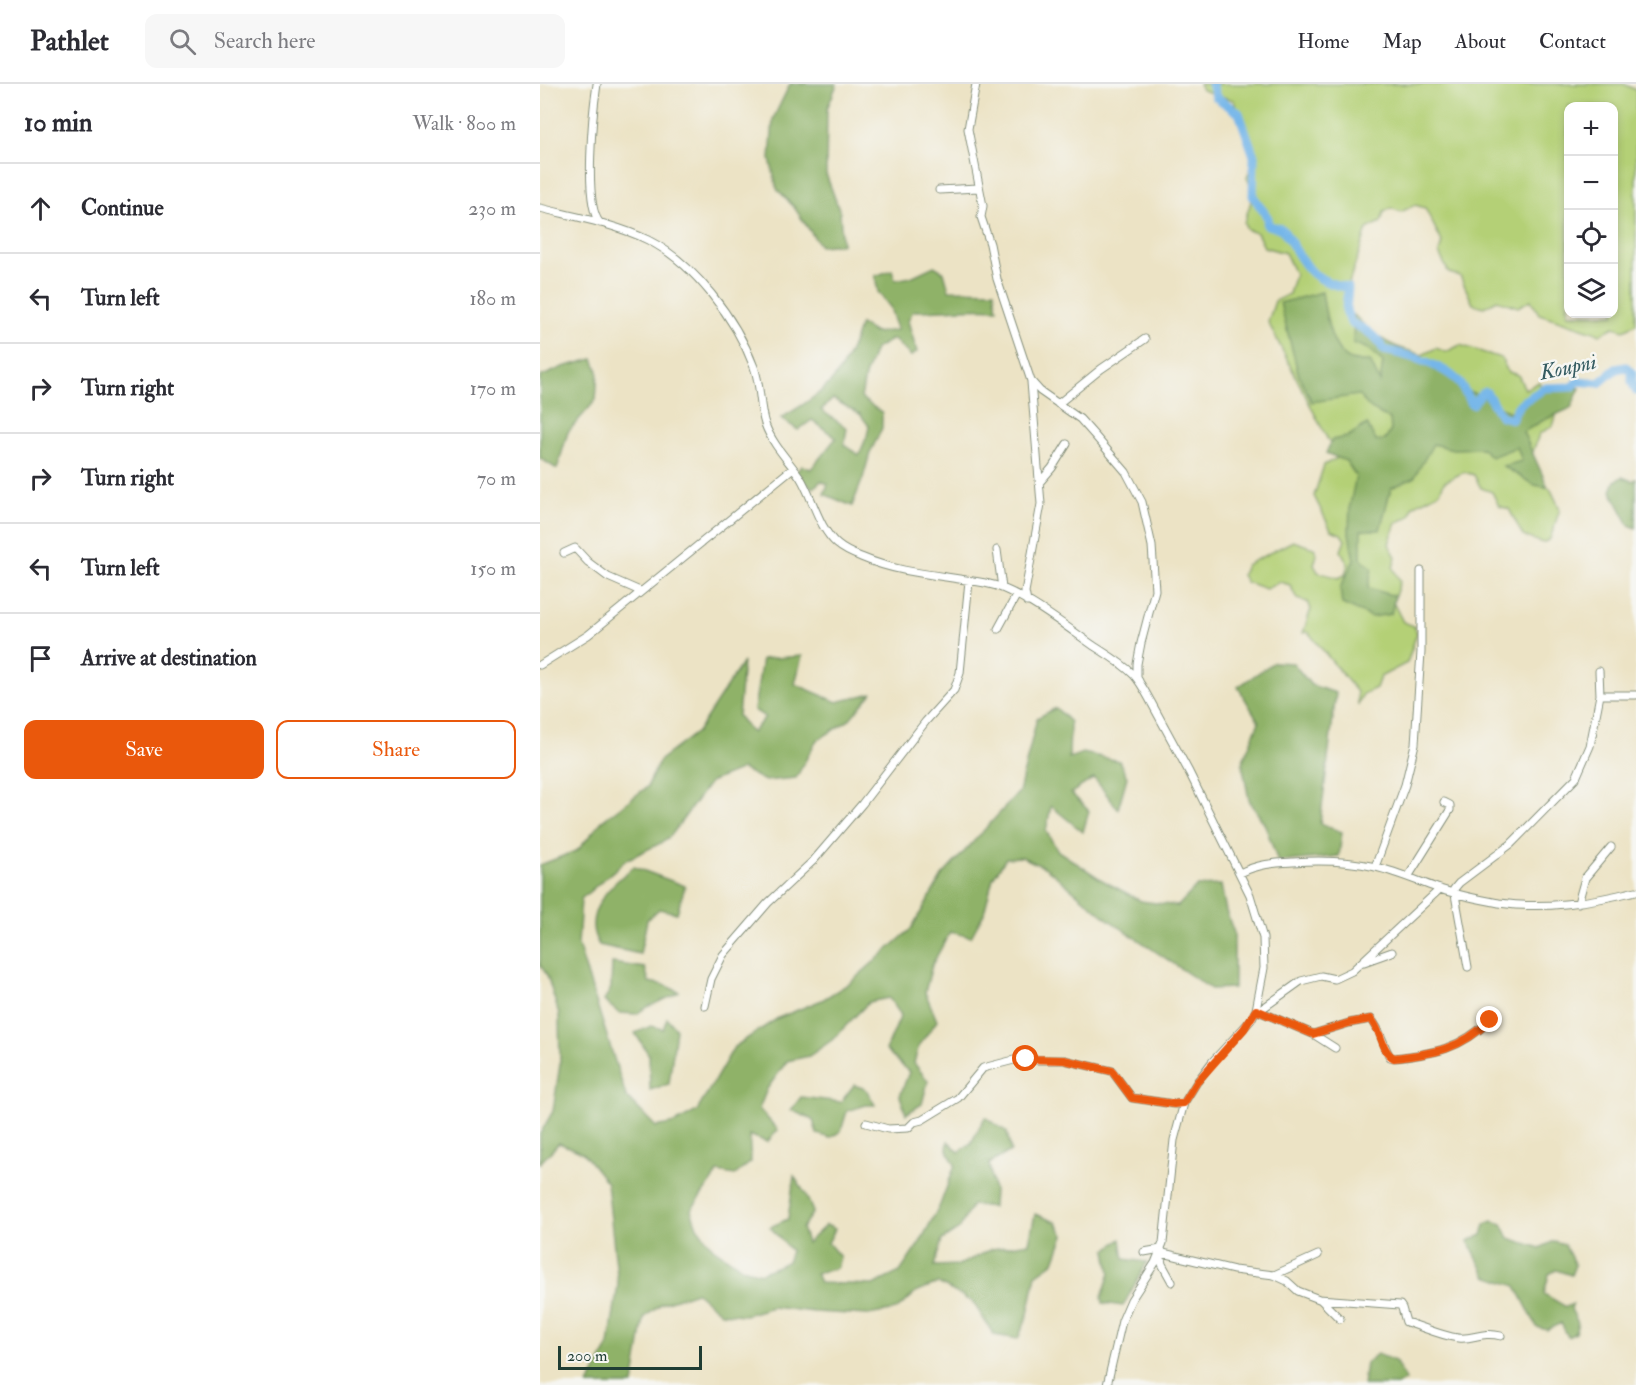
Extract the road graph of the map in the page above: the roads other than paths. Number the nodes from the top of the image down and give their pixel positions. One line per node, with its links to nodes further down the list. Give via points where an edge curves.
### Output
1 (597, 84): 6 (street, via 591,187 598,222)
2 (976, 84): 3 (street, via 968,129)
3 (978, 188): 4 (street); 8 (street, via 997,279)
4 (939, 190)
5 (540, 208): 6 (street)
6 (605, 225): 11 (street, via 659,247 717,301 754,368 771,436)
7 (1146, 339): 9 (street)
8 (1030, 381): 9 (street); 12 (street)
9 (1058, 404): 24 (street, via 1080,419 1114,456 1142,502 1152,546 1155,590 1137,664)
10 (1067, 444): 12 (street)
11 (793, 468): 16 (street, via 827,531 841,548 889,567); 18 (street)
12 (1039, 483): 20 (street, via 1041,504 1025,592)
13 (997, 550): 17 (street)
14 (564, 554): 18 (street, via 577,549 608,577)
15 (1422, 571): 29 (street, via 1416,744)
16 (969, 581): 17 (street); 39 (street, via 960,674 954,690 828,845 768,903 723,955 711,979)
17 (1002, 588): 19 (street)
18 (640, 591): 22 (street, via 588,635)
19 (1016, 596): 20 (street); 21 (street)
20 (1027, 602): 24 (street, via 1118,662)
21 (998, 629)
22 (540, 665)
23 (1599, 671): 25 (street)
24 (1140, 684): 30 (street)
25 (1600, 695): 26 (street); 34 (street, via 1590,746 1576,778 1511,844 1455,886)
26 (1636, 695)
27 (1444, 802): 31 (street, via 1450,810)
28 (1611, 847): 35 (street, via 1585,878)
29 (1375, 867): 30 (street, via 1299,861 1263,864); 31 (street)
30 (1240, 873): 40 (street, via 1263,938 1264,968)
31 (1408, 877): 32 (street)
32 (1440, 889): 34 (street); 37 (street)
33 (1636, 891): 35 (street)
34 (1454, 892): 35 (street, via 1521,905); 38 (street)
35 (1578, 903)
36 (1392, 952): 37 (street)
37 (1362, 963): 40 (street, via 1341,977 1301,981)
38 (1468, 967)
39 (705, 1006)
40 (1258, 1010): 42 (street); 44 (street)
41 (1490, 1020): 42 (street, via 1466,1041 1441,1051 1394,1058 1388,1054 1371,1019)
42 (1313, 1034): 43 (street)
43 (1335, 1048)
44 (1184, 1103): 45 (street, via 1132,1098 1112,1071 1064,1060 1026,1059 983,1068 958,1098 908,1128 888,1130); 46 (street, via 1174,1140)
45 (866, 1123)
46 (1160, 1251): 47 (street); 49 (street, via 1234,1270); 50 (street); 54 (street, via 1122,1321)
47 (1144, 1252)
48 (1318, 1255): 49 (street)
49 (1274, 1275): 51 (street)
50 (1172, 1282)
51 (1318, 1299): 52 (street); 53 (street, via 1400,1305 1406,1322 1456,1338 1484,1333)
52 (1340, 1319)
53 (1501, 1336)
54 (1107, 1385)

